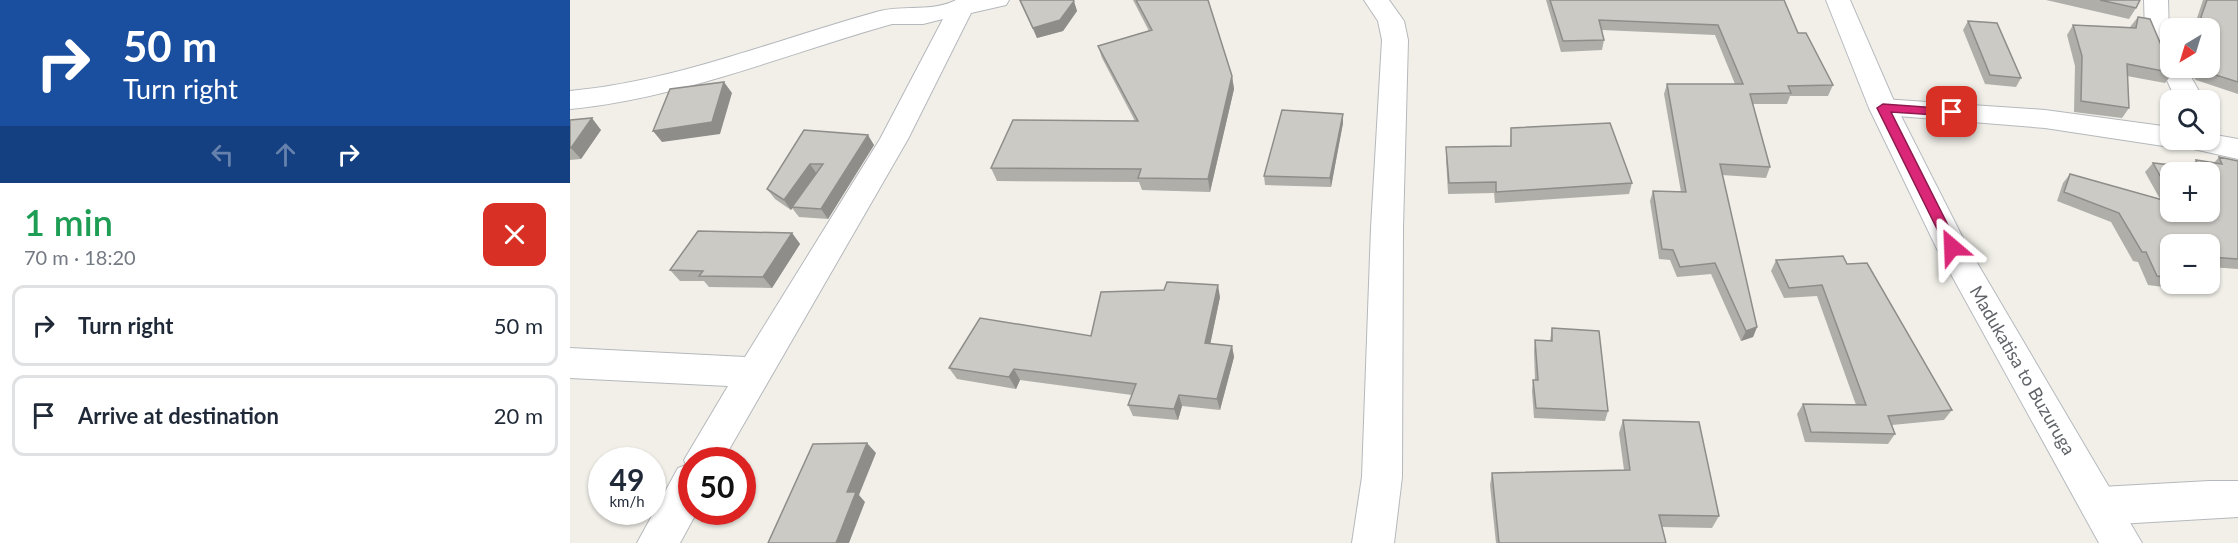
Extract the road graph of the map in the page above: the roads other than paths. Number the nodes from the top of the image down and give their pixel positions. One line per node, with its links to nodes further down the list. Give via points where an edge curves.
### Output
1 (997, 0): 5 (street)
2 (1376, 0): 19 (street, via 1391,21 1395,40 1382,477)
3 (1838, 0): 8 (street, Madukatisa to Buzuruga)
4 (2156, 0): 6 (street, via 2153,15)
5 (962, 6): 7 (street, via 923,16 891,16 860,23 690,78); 13 (street, via 894,139)
6 (2160, 41)
7 (570, 100)
8 (1883, 108): 9 (street, via 2044,119); 16 (street, Madukatisa to Buzuruga, via 1952,247)
9 (2160, 136)
10 (2220, 145): 11 (street)
11 (2238, 149)
12 (570, 363): 13 (street)
13 (755, 372): 14 (street)
14 (711, 447)
15 (2238, 499): 16 (street)
16 (2101, 506): 20 (street, Madukatisa to Buzuruga)
17 (678, 507): 18 (street)
18 (658, 543)
19 (1373, 543)
20 (2121, 543)

